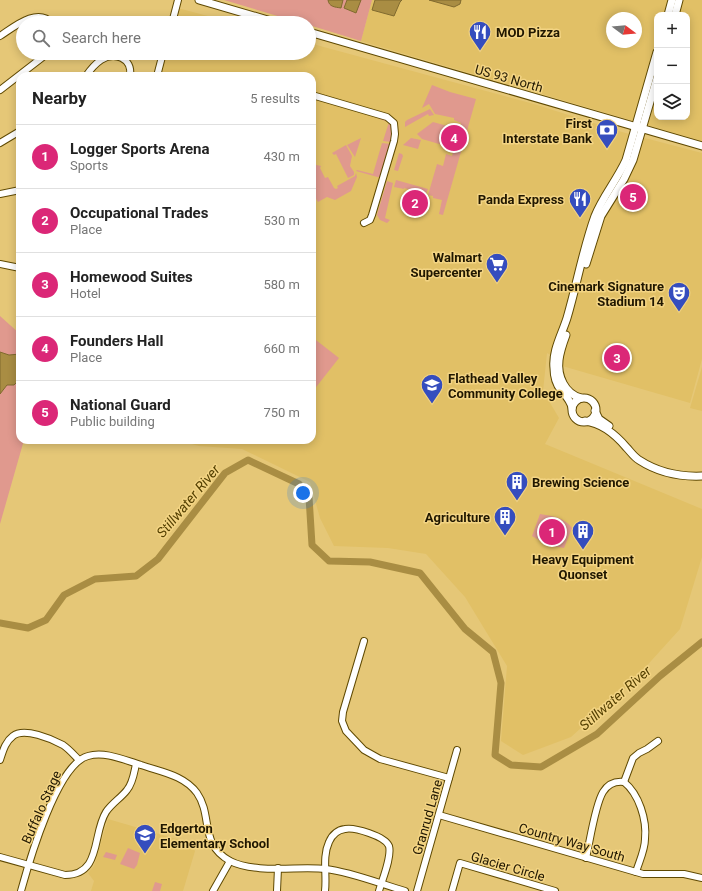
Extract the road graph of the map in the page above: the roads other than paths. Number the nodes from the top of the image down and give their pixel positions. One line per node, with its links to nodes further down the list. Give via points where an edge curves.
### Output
1 (178, 0): 7 (street)
2 (199, 0): 8 (main road)
3 (672, 0): 5 (main road)
4 (679, 0): 6 (main road)
5 (669, 12)
6 (676, 12)
7 (174, 16)
8 (254, 16)
9 (16, 26): 11 (street)
10 (316, 34): 25 (main road, US 93 North)
11 (0, 36)
12 (39, 60): 17 (street)
13 (101, 60): 18 (street)
14 (125, 60): 19 (street, via 131,68)
15 (161, 60): 20 (street)
16 (654, 65): 25 (main road)
17 (23, 72)
18 (90, 72)
19 (130, 72)
20 (158, 72)
21 (16, 78): 23 (street)
22 (655, 84): 25 (main road)
23 (0, 90)
24 (316, 96): 31 (street, via 387,116 394,123 394,141 372,215 370,220)
25 (639, 128): 28 (main road, US 93 North); 34 (main road, via 629,169 599,221 559,359 559,373 563,384 571,394); 35 (main road, via 622,168 595,216 554,358 557,383)
26 (16, 133): 27 (street)
27 (0, 143)
28 (702, 146)
29 (16, 191): 30 (street)
30 (0, 194)
31 (364, 223)
32 (0, 264): 33 (street)
33 (16, 267)
34 (581, 398): 35 (main road); 36 (main road, via 591,400)
35 (572, 408): 37 (main road, via 576,419)
36 (595, 411): 37 (main road, via 593,417); 38 (main road, via 599,419 622,436)
37 (585, 421): 38 (main road, via 596,423 612,434 639,460)
38 (646, 463): 39 (main road, via 668,474)
39 (702, 476)
40 (364, 640): 46 (street, via 343,712 342,721 346,730 364,750 380,760)
41 (658, 741): 47 (street, via 632,758)
42 (457, 750): 46 (street, Granrud Lane)
43 (0, 760): 44 (street, via 8,740 23,732 59,744)
44 (79, 760): 45 (street, via 101,755); 52 (street, Buffalo Stage, via 69,770 40,829)
45 (136, 764): 51 (street, via 178,777 192,787 203,806 211,841 219,852); 52 (street, via 129,788 103,818 93,857 85,868 64,875)
46 (449, 778): 48 (street, Granrud Lane)
47 (624, 782): 50 (street, via 610,784 604,791); 55 (street, via 635,795 644,820 646,838)
48 (439, 815): 50 (street, Country Way South); 64 (street, Granrud Lane)
49 (0, 857): 52 (street)
50 (586, 858): 55 (street, Country Way South)
51 (230, 860): 53 (street, via 248,867); 59 (street)
52 (29, 865): 58 (street, Buffalo Stage)
53 (278, 868): 54 (street); 60 (street)
54 (326, 869): 57 (street); 57 (street, via 327,849 332,837 336,832 349,828 382,839 388,846 389,857); 61 (street)
55 (636, 872): 56 (street, Country Way South, via 684,874)
56 (702, 878)
57 (381, 884): 62 (street); 63 (street)
58 (21, 891)
59 (213, 891)
60 (277, 891)
61 (326, 891)
62 (379, 891)
63 (405, 891)
64 (417, 891)
65 (452, 891): 66 (street, Glacier Circle, via 460,863)
66 (555, 891)

